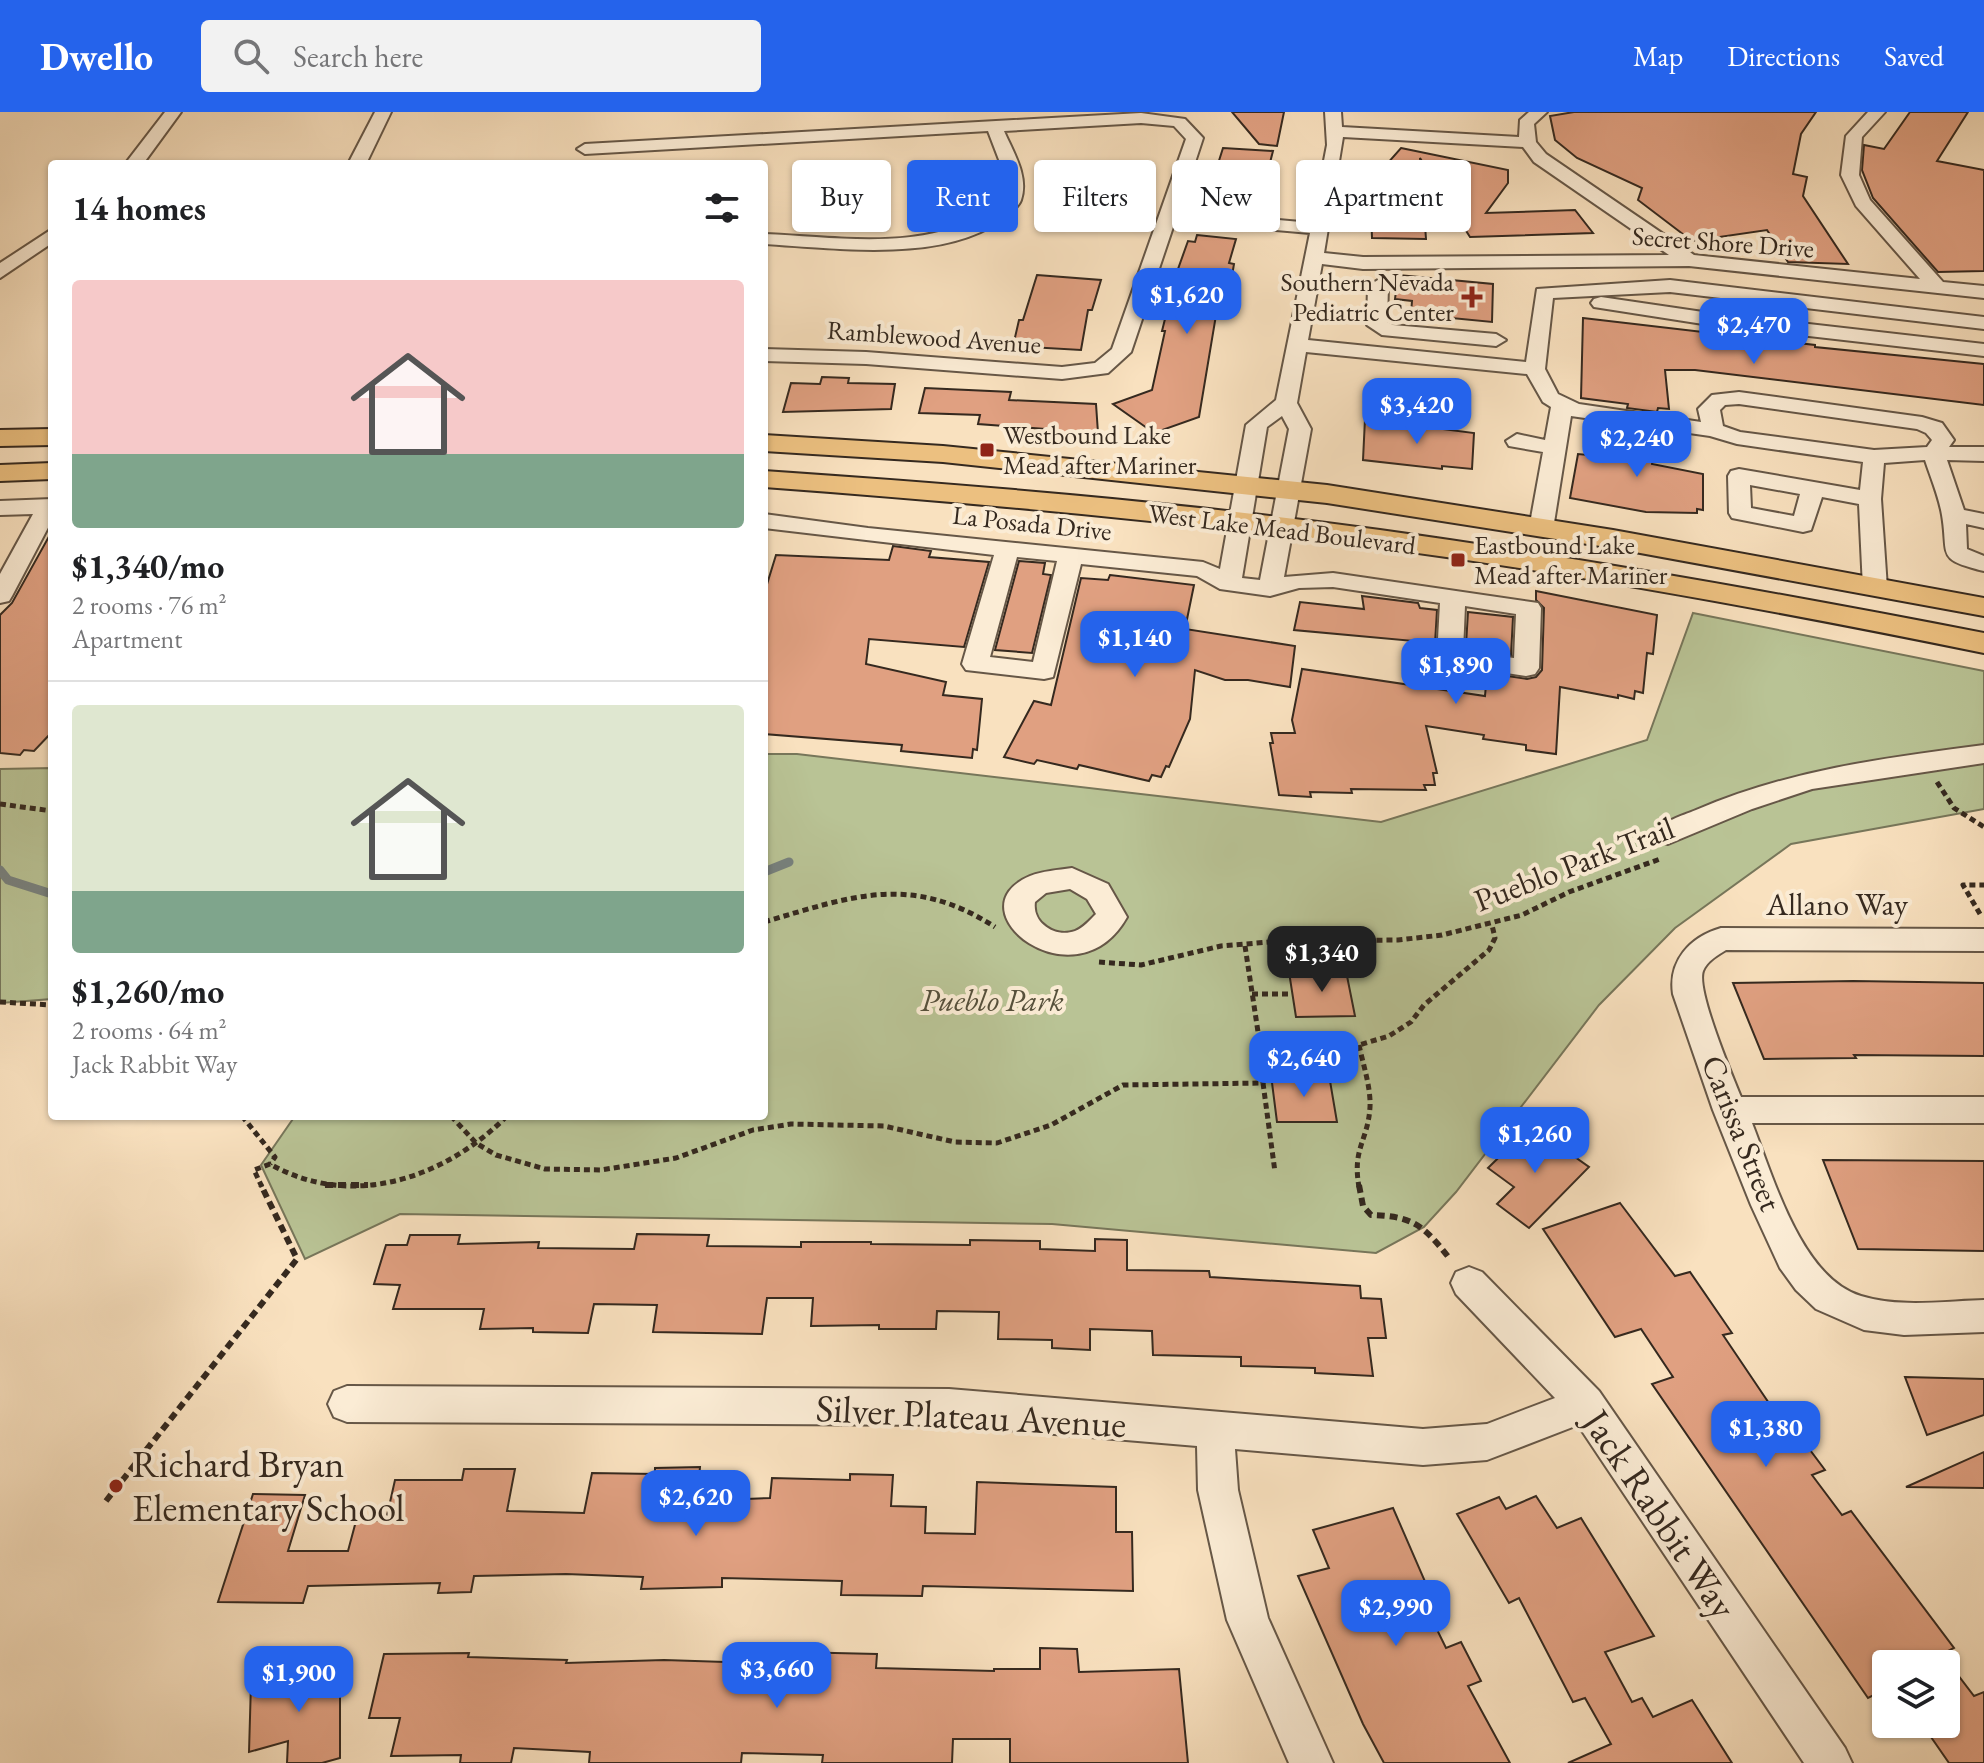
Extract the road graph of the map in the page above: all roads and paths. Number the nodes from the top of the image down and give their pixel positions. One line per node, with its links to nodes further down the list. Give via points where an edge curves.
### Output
1 (173, 112): 10 (street)
2 (383, 112): 11 (street)
3 (1333, 112): 7 (street)
4 (1539, 112): 8 (street, via 1526,123)
5 (1877, 112): 22 (street, via 1854,136 1850,175 1862,202)
6 (995, 128): 9 (street); 13 (street, via 1141,118 1179,122 1195,138); 17 (street, via 1015,178 1012,202 983,224 934,239)
7 (1335, 132): 8 (street); 12 (street)
8 (1528, 142): 19 (street, via 1540,158)
9 (585, 149)
10 (137, 160)
11 (359, 160)
12 (1331, 160)
13 (1171, 209): 14 (street); 30 (street, Ramblewood Avenue, via 1121,352 1101,369 1062,373)
14 (1296, 221)
15 (1319, 232): 18 (street)
16 (48, 237): 20 (street)
17 (768, 239)
18 (1314, 257): 19 (street, Secret Shore Drive, via 1363,263); 28 (street)
19 (1689, 260): 22 (street, Secret Shore Drive)
20 (0, 271)
21 (1378, 286): 26 (street, via 1377,325)
22 (1937, 287): 23 (street, Secret Shore Drive)
23 (1984, 292)
24 (1544, 293): 25 (street, via 1670,286); 29 (street, via 1703,318); 32 (street)
25 (1984, 323)
26 (1425, 334): 27 (street); 31 (street)
27 (1496, 340)
28 (1297, 345): 31 (street); 33 (street)
29 (1984, 350)
30 (768, 355)
31 (1423, 358): 32 (street)
32 (1535, 369): 34 (street, via 1550,398)
33 (1286, 403): 47 (street, via 1257,425); 48 (street, via 1300,429)
34 (1562, 404): 35 (street); 40 (street)
35 (1713, 430): 41 (street, via 1709,409 1719,399 1739,398 1922,423 1943,440); 43 (street)
36 (48, 437): 37 (main road)
37 (0, 438)
38 (1517, 441): 40 (street)
39 (768, 443): 47 (main road, West Lake Mead Boulevard, via 943,454)
40 (1556, 448): 59 (street)
41 (1934, 453): 42 (street); 43 (street); 54 (street)
42 (1984, 454)
43 (1874, 457): 50 (street)
44 (48, 471): 45 (main road)
45 (0, 473)
46 (768, 479): 55 (main road, West Lake Mead Boulevard, via 933,489)
47 (1247, 485): 48 (main road, West Lake Mead Boulevard); 55 (street)
48 (1288, 489): 58 (street); 59 (main road, West Lake Mead Boulevard)
49 (1813, 489): 50 (street)
50 (1870, 499): 64 (street)
51 (48, 506): 52 (street)
52 (0, 508)
53 (48, 510): 66 (street)
54 (1954, 515): 56 (street); 62 (street, via 1955,549)
55 (1240, 521): 58 (main road, West Lake Mead Boulevard); 63 (street)
56 (1984, 521)
57 (768, 522): 60 (street, La Posada Drive)
58 (1282, 525): 65 (street); 69 (main road, West Lake Mead Boulevard, via 1700,587)
59 (1541, 529): 64 (main road, West Lake Mead Boulevard)
60 (1008, 547): 61 (street, La Posada Drive); 61 (street, via 975,664 1044,671)
61 (1071, 554): 63 (street, La Posada Drive, via 1203,569)
62 (1984, 564)
63 (1229, 584): 65 (street, La Posada Drive)
64 (1875, 588): 68 (main road, West Lake Mead Boulevard)
65 (1270, 589): 67 (street, La Posada Drive, via 1333,580)
66 (0, 596)
67 (1453, 596): 67 (street, La Posada Drive, via 1450,657 1526,668 1529,608)
68 (1984, 607)
69 (1984, 643)
70 (1984, 754): 77 (street, via 1791,786 1729,805)
71 (1951, 780): 72 (path)
72 (1937, 781): 73 (path); 76 (path, via 1954,808)
73 (1924, 783)
74 (0, 804): 75 (path)
75 (48, 810)
76 (1984, 827)
77 (1666, 845): 80 (path, Pueblo Park Trail)
78 (1984, 885): 81 (path, via 1963,885)
79 (768, 921): 82 (path, via 866,894 893,892 950,903)
80 (1492, 925): 83 (path, Pueblo Park Trail, via 1398,940); 91 (path, via 1496,940 1411,1022)
81 (1983, 929): 84 (street, Allano Way, via 1721,939)
82 (999, 930)
83 (1245, 946): 85 (path, Pueblo Park Trail, via 1221,946 1141,965); 86 (path)
84 (1694, 955): 93 (street, Carissa Street, via 1684,981)
85 (1088, 960)
86 (1252, 994): 87 (path); 90 (path)
87 (1293, 994)
88 (0, 1002): 89 (path)
89 (48, 1005)
90 (1260, 1045): 91 (path); 92 (path)
91 (1359, 1045): 101 (path, via 1370,1105 1356,1153 1363,1206 1371,1215 1416,1220)
92 (1263, 1083): 98 (path, via 1123,1085 1101,1093 1049,1128 996,1143 968,1143 882,1126 780,1125 675,1158 572,1171 536,1168); 100 (path)
93 (1729, 1110): 94 (street); 102 (street, Carissa Street, via 1791,1256 1830,1298 1860,1315)
94 (1984, 1110)
95 (245, 1120): 99 (path, via 275,1157)
96 (455, 1120): 98 (path)
97 (503, 1120): 98 (path)
98 (476, 1144): 99 (path, via 442,1165 395,1180 346,1187 301,1181)
99 (270, 1164): 106 (path, via 254,1170 297,1259)
100 (1275, 1172)
101 (1469, 1283): 104 (street, Jack Rabbit Way)
102 (1984, 1316)
103 (347, 1404): 105 (street, Silver Plateau Avenue, via 949,1407)
104 (1586, 1404): 105 (street, Silver Plateau Avenue, via 1487,1442 1423,1447); 108 (street, Jack Rabbit Way)
105 (1215, 1431): 107 (street, via 1218,1490 1248,1620)
106 (106, 1501)
107 (1311, 1763)
108 (1830, 1763)

